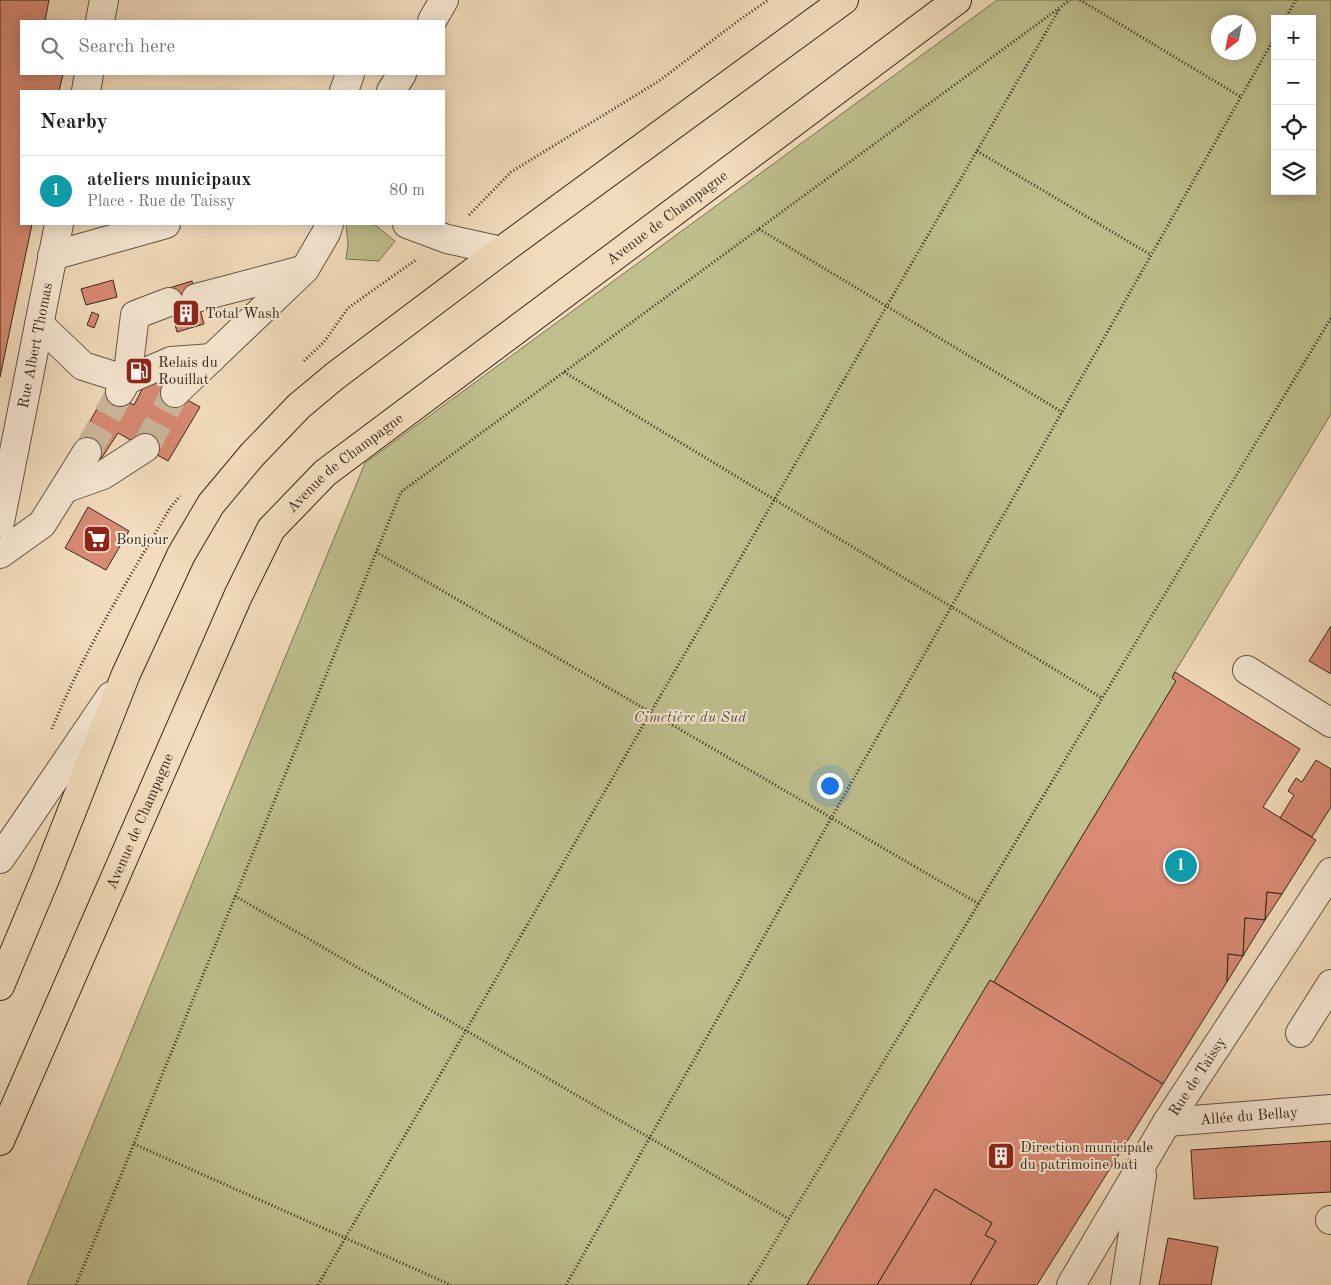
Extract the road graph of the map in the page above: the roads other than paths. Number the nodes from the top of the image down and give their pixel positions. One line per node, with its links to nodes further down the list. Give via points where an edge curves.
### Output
1 (104, 0): 5 (street)
2 (444, 0): 6 (street)
3 (844, 0): 17 (main road)
4 (957, 0): 41 (main road, Avenue de Champagne, via 325,473 271,528 238,596)
5 (100, 20)
6 (433, 20)
7 (89, 75): 10 (street)
8 (350, 75): 11 (street)
9 (401, 75): 12 (street)
10 (86, 90)
11 (344, 90)
12 (392, 90)
13 (59, 225): 18 (street, Rue Albert Thomas)
14 (162, 225): 18 (street)
15 (329, 225): 19 (street)
16 (410, 225): 17 (street, via 447,239)
17 (501, 252): 32 (main road, via 335,376 299,406 252,455 211,504 181,555)
18 (52, 256): 22 (street, Rue Albert Thomas)
19 (306, 268): 20 (street); 23 (street)
20 (196, 298)
21 (169, 302): 24 (street, via 135,315)
22 (39, 324): 24 (street, via 83,366); 29 (street, Rue Albert Thomas)
23 (212, 358): 24 (street, via 171,361); 25 (street)
24 (122, 388)
25 (175, 393)
26 (145, 448): 28 (street, via 102,475)
27 (87, 452): 28 (street)
28 (64, 489): 30 (street, via 42,524)
29 (0, 522)
30 (0, 554)
31 (1247, 670): 33 (street)
32 (126, 674): 34 (street); 37 (main road)
33 (1331, 723)
34 (0, 859)
35 (1331, 872): 40 (street, Rue de Taissy)
36 (1331, 984): 38 (street)
37 (0, 986)
38 (1300, 1033)
39 (1331, 1109): 40 (street, Allée du Bellay)
40 (1167, 1122): 42 (street, Rue de Taissy)
41 (0, 1141)
42 (1144, 1160): 43 (street, Rue de Taissy); 44 (street)
43 (1071, 1285)
44 (1125, 1285)

